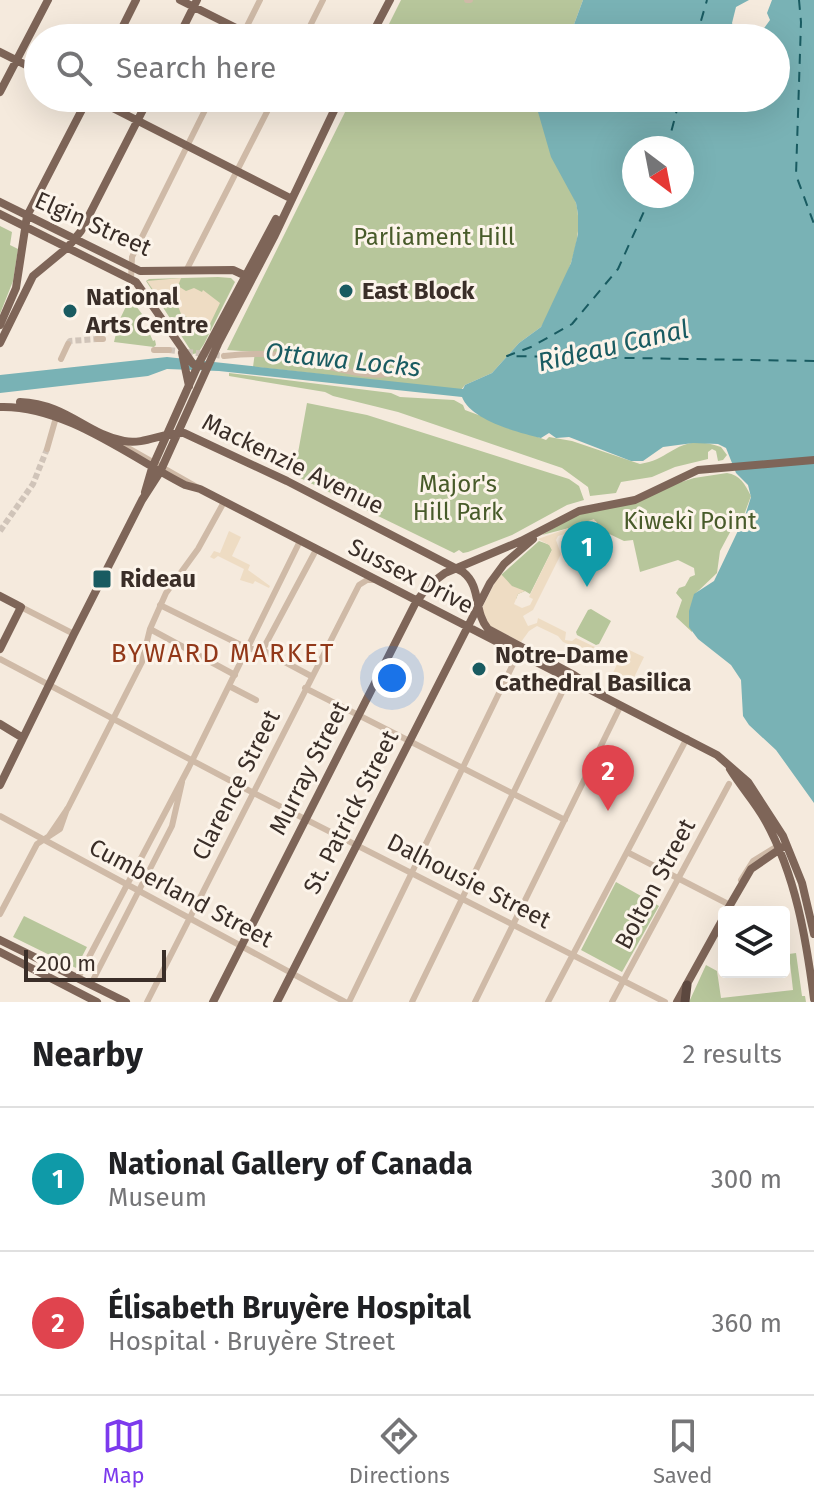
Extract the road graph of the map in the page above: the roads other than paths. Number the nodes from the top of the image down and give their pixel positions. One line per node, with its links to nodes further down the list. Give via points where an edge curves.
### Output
1 (48, 0): 8 (main road)
2 (136, 0): 9 (main road)
3 (180, 0): 7 (main road)
4 (260, 0): 12 (street)
5 (323, 0): 13 (street)
6 (390, 0): 14 (main road)
7 (196, 3): 10 (main road); 11 (main road)
8 (36, 24)
9 (124, 24)
10 (185, 24)
11 (227, 24)
12 (248, 24)
13 (311, 24)
14 (377, 24)
15 (24, 46): 17 (main road)
16 (0, 52): 17 (main road)
17 (17, 60): 18 (main road); 19 (main road)
18 (24, 64)
19 (0, 92)
20 (83, 112): 32 (main road)
21 (119, 112): 26 (main road)
22 (142, 112): 26 (main road)
23 (204, 112): 27 (street)
24 (267, 112): 28 (street)
25 (333, 112): 29 (main road)
26 (137, 121): 27 (main road); 33 (main road)
27 (188, 146): 28 (main road); 35 (street)
28 (237, 171): 29 (main road); 36 (street)
29 (290, 198): 37 (main road); 39 (main road)
30 (0, 202): 32 (main road, Elgin Street)
31 (0, 214): 32 (main road, Elgin Street)
32 (26, 221): 33 (main road, Elgin Street); 34 (main road, Elgin Street); 40 (main road, via 16,288)
33 (76, 239): 34 (main road); 35 (main road, Elgin Street)
34 (68, 247): 38 (main road, Elgin Street); 42 (main road, via 33,276)
35 (130, 267): 36 (main road, Elgin Street); 38 (street)
36 (186, 271): 37 (main road, Elgin Street, via 236,270)
37 (246, 276): 39 (main road); 44 (main road)
38 (131, 279): 41 (main road, Elgin Street)
39 (242, 295): 44 (main road)
40 (0, 325)
41 (177, 341): 50 (main road, Elgin Street, via 193,364); 51 (main road, Elgin Street)
42 (0, 343)
43 (68, 344): 48 (street)
44 (214, 344): 50 (main road)
45 (154, 350): 46 (street)
46 (169, 350)
47 (224, 356): 49 (street, via 285,355 332,369 389,375)
48 (61, 359)
49 (407, 364)
50 (203, 366): 51 (main road)
51 (194, 386): 54 (main road)
52 (0, 405): 53 (main road)
53 (57, 413): 55 (main road); 56 (street); 58 (main road, Sussex Drive)
54 (173, 432): 55 (main road, Mackenzie Avenue, via 133,442); 58 (main road); 63 (main road, Mackenzie Avenue, via 287,481)
55 (107, 436): 58 (street)
56 (47, 449)
57 (814, 462): 60 (main road, via 718,469 635,500 579,511)
58 (157, 468): 59 (main road, Sussex Drive); 83 (main road)
59 (224, 502): 61 (main road, Sussex Drive); 69 (street)
60 (546, 528): 63 (main road, Murray Street); 70 (main road, St. Patrick Street, via 499,570)
61 (300, 541): 62 (main road, Sussex Drive); 75 (street)
62 (316, 550): 64 (main road, Sussex Drive); 77 (street)
63 (456, 567): 68 (main road, Murray Street, via 433,581); 70 (main road, via 472,580)
64 (355, 570): 65 (main road, Sussex Drive); 66 (street)
65 (374, 580): 66 (street); 68 (main road, Sussex Drive)
66 (359, 585): 81 (street, Clarence Street)
67 (0, 596): 71 (main road)
68 (416, 602): 72 (main road, Sussex Drive); 89 (main road, Murray Street)
69 (160, 605): 73 (street); 75 (street)
70 (478, 606): 72 (main road, St. Patrick Street); 86 (main road, Sussex Drive, via 488,629)
71 (21, 607): 74 (street); 76 (main road)
72 (467, 627): 78 (main road, Sussex Drive); 94 (main road, St. Patrick Street)
73 (150, 629): 80 (street); 90 (street, via 142,662)
74 (70, 632)
75 (247, 648): 77 (street); 80 (street)
76 (0, 649)
77 (262, 651): 81 (street)
78 (518, 654): 82 (main road, Sussex Drive); 96 (street)
79 (0, 659): 83 (street, Dalhousie Street)
80 (235, 675): 84 (street)
81 (311, 676): 85 (street, Clarence Street)
82 (568, 680): 86 (main road, Sussex Drive); 101 (street)
83 (50, 685): 90 (street, Dalhousie Street); 92 (main road)
84 (229, 686): 87 (street); 95 (street)
85 (305, 688): 89 (street); 100 (street, Clarence Street)
86 (605, 697): 88 (main road, Sussex Drive)
87 (256, 700)
88 (621, 705): 93 (main road, Sussex Drive); 104 (street)
89 (358, 715): 94 (street); 103 (main road, Murray Street)
90 (114, 719): 95 (street, Dalhousie Street); 105 (street, via 68,808)
91 (0, 724): 92 (main road)
92 (23, 738): 99 (main road)
93 (687, 738): 107 (main road, Sussex Drive, via 728,765); 108 (street)
94 (409, 742): 96 (street); 106 (main road, St. Patrick Street)
95 (192, 759): 97 (street); 100 (street, Dalhousie Street)
96 (462, 768): 101 (street); 110 (street)
97 (183, 779): 113 (street); 114 (street, via 172,826)
98 (729, 784): 111 (street, Bolton Street)
99 (0, 785)
100 (253, 792): 103 (street, Dalhousie Street); 121 (street, Clarence Street)
101 (513, 794): 104 (street); 116 (street)
102 (0, 816): 105 (street, Cumberland Street)
103 (305, 819): 106 (street, Dalhousie Street); 126 (main road, Murray Street)
104 (565, 820): 122 (street)
105 (46, 838): 113 (street, Cumberland Street); 120 (street, via 37,844)
106 (357, 844): 110 (street, Dalhousie Street); 129 (main road, St. Patrick Street)
107 (781, 846): 109 (main road, Sussex Drive); 112 (main road); 115 (street, via 751,863); 117 (main road, Sussex Drive)
108 (627, 852): 111 (street); 128 (street)
109 (786, 868): 112 (main road, via 770,861); 117 (main road, Sussex Drive)
110 (411, 872): 116 (street, Dalhousie Street); 143 (street)
111 (678, 878): 118 (street); 131 (street, Bolton Street)
112 (745, 878): 115 (main road)
113 (127, 884): 114 (street, Cumberland Street); 130 (street)
114 (138, 890): 121 (street, Cumberland Street); 133 (street)
115 (737, 891): 119 (main road)
116 (462, 898): 122 (street, Dalhousie Street); 144 (street)
117 (803, 904): 124 (main road, Sussex Drive); 135 (main road, Sussex Drive)
118 (720, 906)
119 (730, 906)
120 (0, 914)
121 (189, 917): 126 (street, Cumberland Street); 138 (street, Clarence Street)
122 (513, 923): 128 (street, Dalhousie Street); 145 (street)
123 (718, 928): 134 (main road)
124 (814, 934)
125 (0, 940): 130 (main road)
126 (242, 946): 129 (street, Cumberland Street); 141 (main road, Murray Street)
127 (0, 952): 132 (main road)
128 (573, 954): 131 (street, Dalhousie Street); 146 (street)
129 (292, 974): 142 (main road, St. Patrick Street); 143 (street, Cumberland Street)
130 (78, 978): 133 (main road)
131 (624, 980): 147 (street, Bolton Street); 148 (street, Dalhousie Street)
132 (61, 982): 133 (main road); 136 (main road)
133 (91, 984): 140 (main road)
134 (687, 985): 149 (main road); 150 (highway)
135 (812, 987): 137 (main road, Sussex Drive)
136 (82, 999): 139 (main road)
137 (814, 999)
138 (147, 1000)
139 (97, 1002)
140 (126, 1002)
141 (213, 1002)
142 (277, 1002)
143 (347, 1002)
144 (412, 1002)
145 (475, 1002)
146 (548, 1002)
147 (612, 1002)
148 (665, 1002)
149 (677, 1002)
150 (685, 1002)

